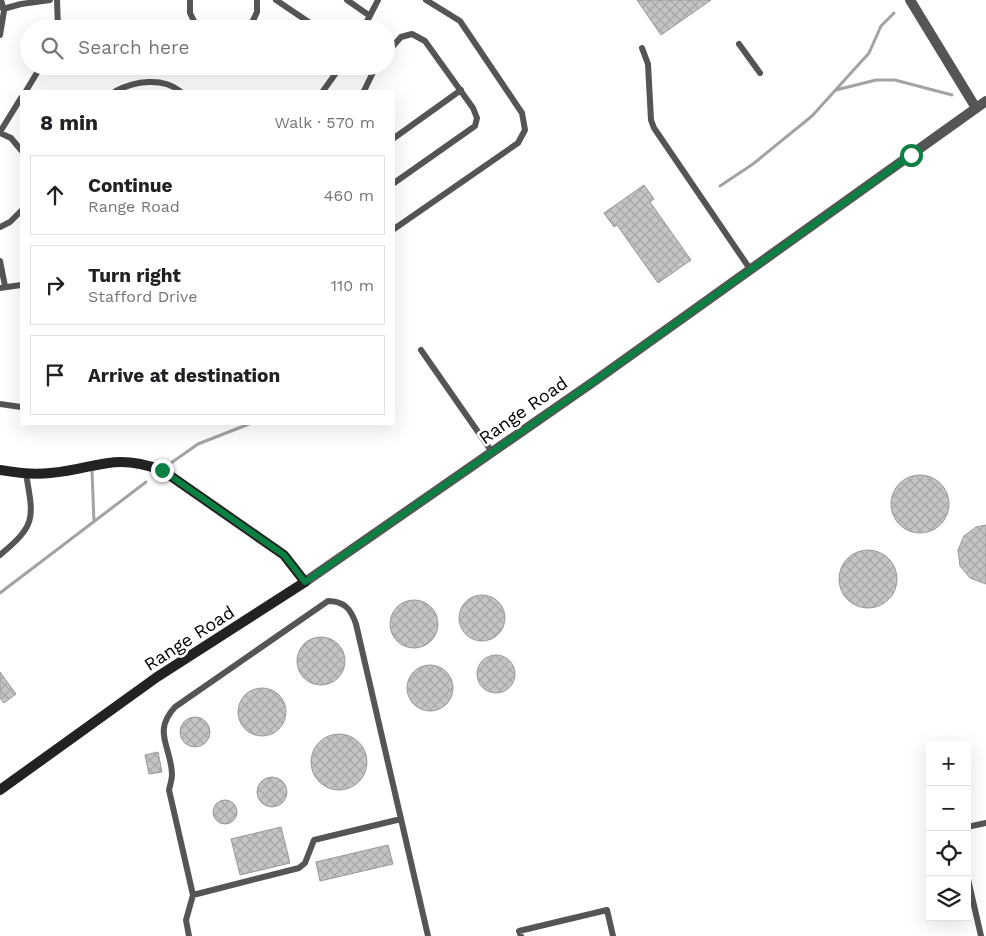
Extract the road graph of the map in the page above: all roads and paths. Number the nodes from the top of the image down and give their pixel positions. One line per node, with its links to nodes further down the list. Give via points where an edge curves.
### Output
1 (1, 0): 11 (lane)
2 (50, 0): 11 (lane)
3 (57, 0): 13 (lane)
4 (190, 0): 14 (lane)
5 (257, 0): 15 (lane)
6 (276, 0): 16 (lane)
7 (347, 0): 12 (lane)
8 (378, 0): 12 (lane)
9 (426, 0): 41 (lane, via 460,21 522,113 525,130 518,144)
10 (910, 0): 34 (street)
11 (3, 9): 18 (lane)
12 (370, 16): 17 (lane)
13 (58, 20)
14 (192, 20)
15 (253, 20)
16 (306, 20)
17 (368, 20)
18 (0, 35)
19 (395, 44): 31 (lane, via 401,37 412,34 424,41)
20 (739, 44): 22 (lane)
21 (642, 48): 43 (lane, via 648,64 654,128)
22 (760, 73)
23 (36, 75): 26 (lane)
24 (335, 75): 29 (lane)
25 (372, 75): 30 (lane)
26 (27, 90)
27 (118, 90): 28 (lane, via 132,83 155,82)
28 (177, 90)
29 (324, 90)
30 (364, 90)
31 (461, 90): 36 (lane); 38 (lane, via 473,108 476,126)
32 (20, 100): 35 (lane)
33 (986, 101): 34 (street, Range Road)
34 (976, 108): 43 (street, Range Road)
35 (0, 132): 37 (lane)
36 (395, 137)
37 (20, 149)
38 (395, 183)
39 (20, 212): 40 (lane)
40 (0, 227)
41 (395, 228)
42 (0, 261): 45 (lane)
43 (750, 269): 49 (street, Range Road)
44 (20, 285): 45 (lane)
45 (2, 287)
46 (421, 350): 49 (lane)
47 (0, 404): 48 (lane)
48 (20, 407)
49 (492, 452): 53 (street, Range Road)
50 (0, 470): 51 (street)
51 (26, 474): 52 (lane, via 32,506 30,525 23,536); 53 (street, via 51,473 123,460 162,470 284,555)
52 (0, 555)
53 (305, 582): 54 (street, Range Road, via 157,677)
54 (0, 790)
55 (401, 819): 59 (lane, via 314,840 305,862 298,868); 59 (lane, via 353,613 338,601 328,601 175,706 166,717 163,732 172,774 169,790); 61 (lane)
56 (986, 823): 57 (lane)
57 (971, 826)
58 (967, 876): 64 (lane)
59 (193, 895): 60 (lane, via 186,920)
60 (189, 936)
61 (428, 936)
62 (521, 936): 63 (lane, via 520,931 607,910)
63 (613, 936)
64 (981, 936)

